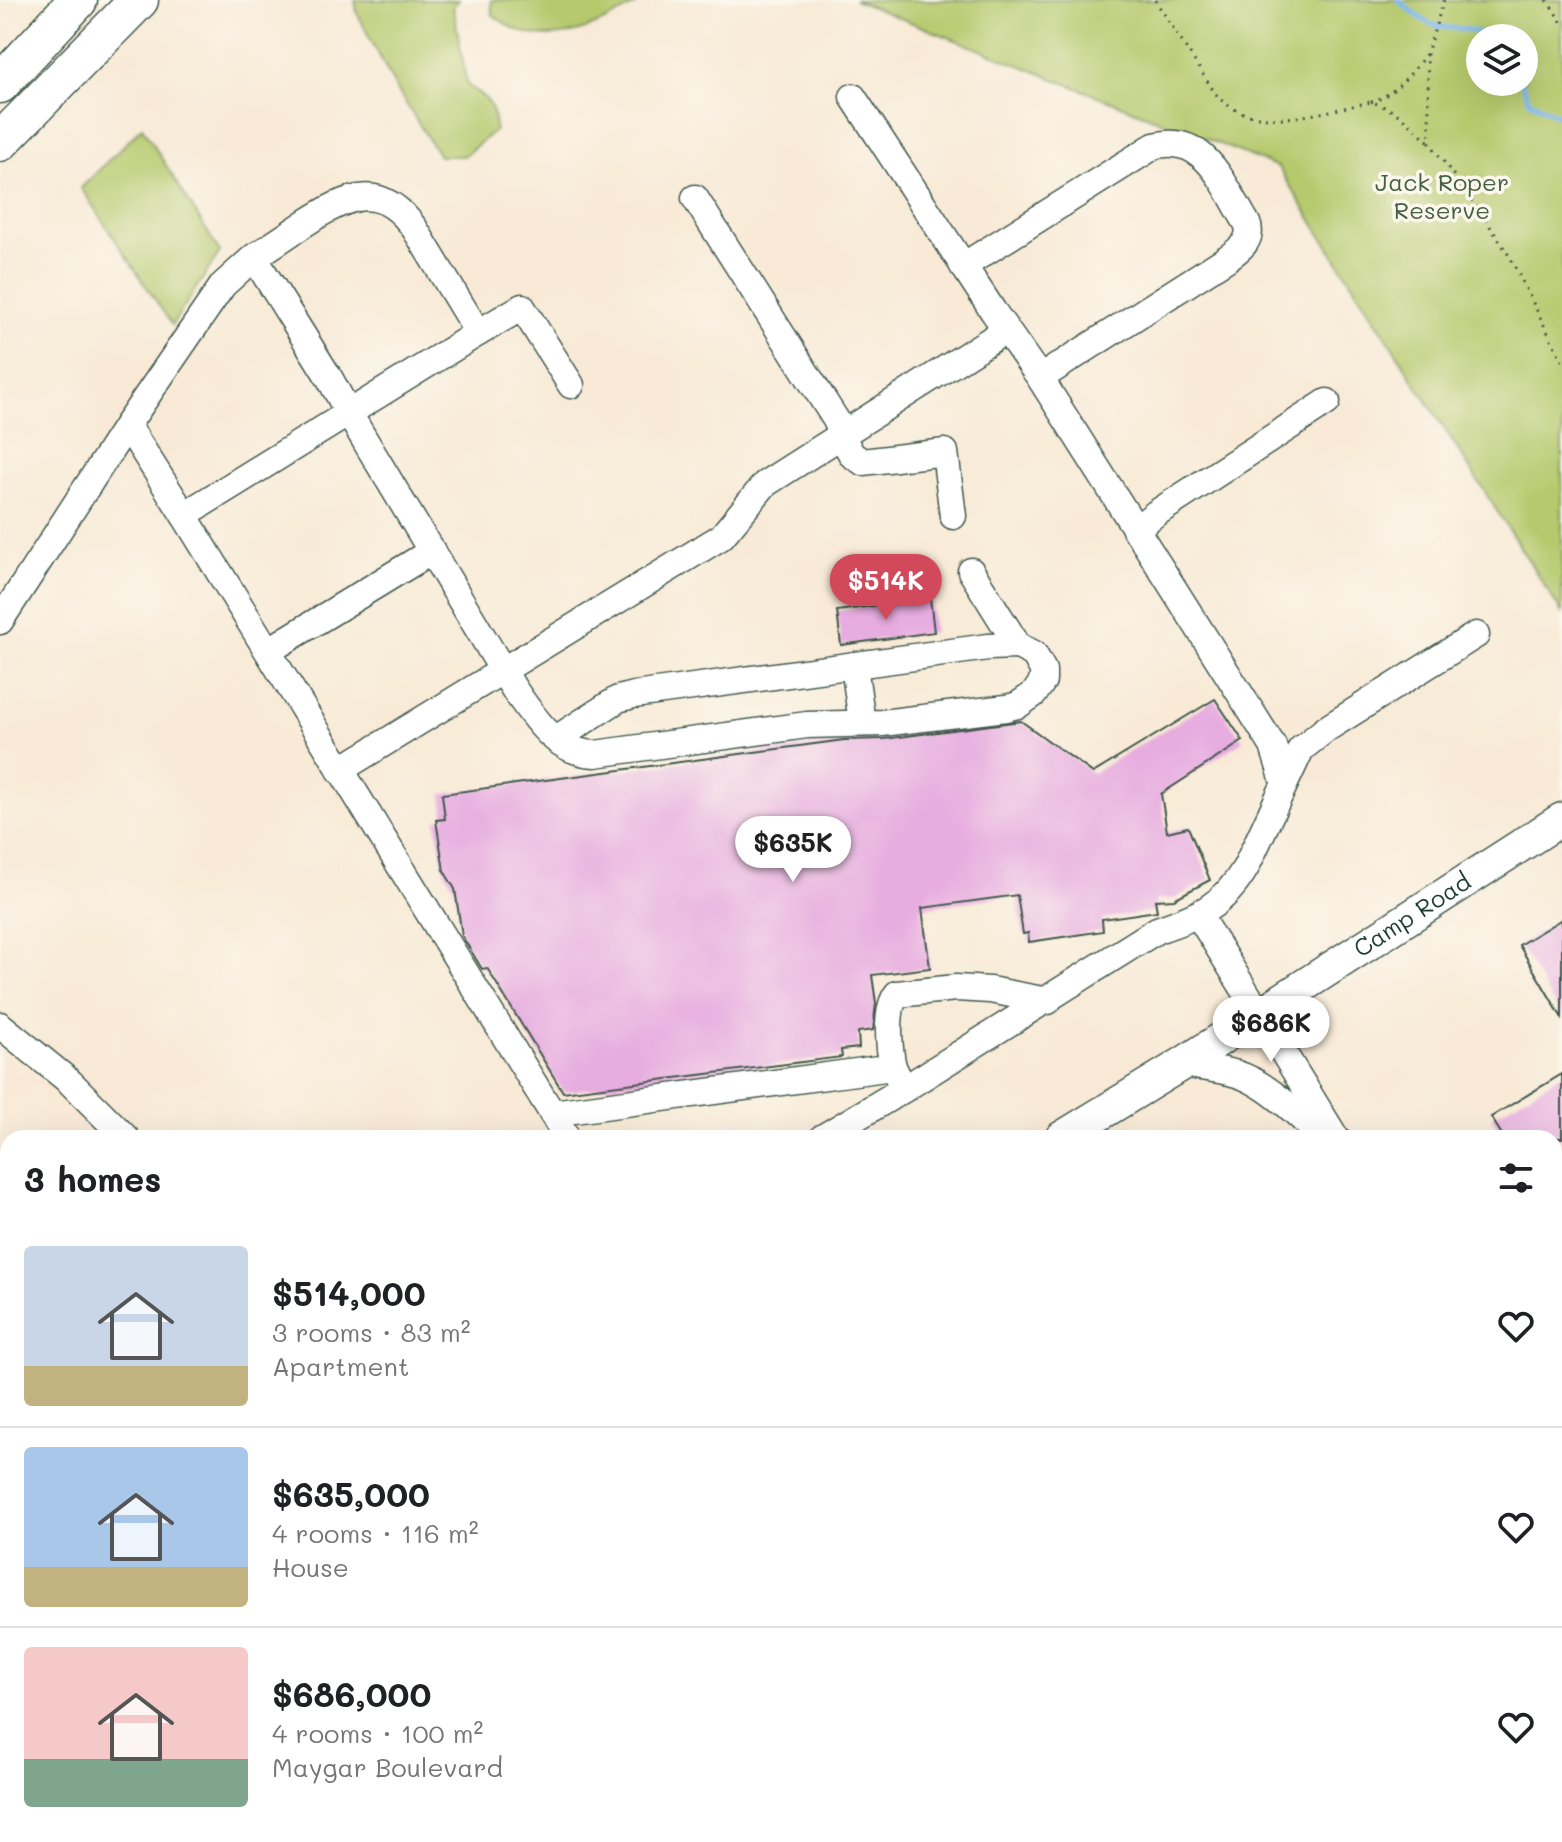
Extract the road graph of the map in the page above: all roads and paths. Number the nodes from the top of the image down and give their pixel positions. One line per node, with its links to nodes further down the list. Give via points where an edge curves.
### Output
1 (78, 0): 8 (highway)
2 (139, 0): 11 (highway)
3 (1155, 0): 10 (path, via 1215,93 1235,111 1271,119)
4 (1547, 0): 6 (path)
5 (1444, 1): 7 (path)
6 (1562, 23)
7 (1427, 53): 10 (path, via 1397,86); 12 (path)
8 (0, 84)
9 (853, 97): 15 (street)
10 (1371, 102): 12 (path, via 1407,120)
11 (0, 142)
12 (1430, 143): 18 (path, via 1510,257)
13 (695, 198): 24 (street)
14 (254, 257): 17 (street, via 331,207 362,196 379,198 405,215); 22 (street); 23 (street, via 223,285)
15 (963, 266): 16 (street); 19 (street, via 1154,146 1175,142 1207,159 1247,223 1247,241)
16 (1006, 330): 19 (street); 24 (street)
17 (478, 333): 20 (street, via 522,307); 22 (street)
18 (1562, 361)
19 (1040, 378): 27 (street)
20 (571, 385)
21 (1327, 402): 27 (street)
22 (348, 412): 25 (street); 28 (street)
23 (127, 425): 25 (street); 30 (street)
24 (842, 435): 26 (street, via 852,455 867,463 945,452); 35 (street, via 765,484 721,537)
25 (184, 515): 33 (street)
26 (953, 516)
27 (1135, 530): 39 (street, via 1273,746)
28 (432, 551): 33 (street); 35 (street)
29 (971, 571): 32 (street)
30 (0, 621)
31 (1476, 635): 39 (street, via 1326,729 1301,749)
32 (1018, 646): 34 (street); 36 (street, via 1034,654 1044,675 1038,690 1018,705)
33 (268, 651): 38 (street)
34 (854, 665): 36 (street); 37 (street, via 634,695 618,699)
35 (503, 670): 37 (street, via 537,721); 38 (street)
36 (862, 723): 37 (street, via 807,725 595,754 579,754)
37 (556, 739)
38 (340, 770): 47 (street)
39 (1284, 781): 41 (street, via 1236,884)
40 (1562, 819): 43 (main road, Camp Road)
41 (1199, 916): 42 (street, via 1157,930); 43 (street)
42 (1048, 1001): 46 (street); 46 (street, via 956,988 897,994 890,1033)
43 (1259, 1013): 45 (main road, Camp Road); 53 (street)
44 (0, 1025): 48 (street)
45 (1182, 1064): 51 (main road, Camp Road); 52 (street, via 1252,1081)
46 (899, 1078): 47 (street); 50 (street)
47 (552, 1113): 49 (street)
48 (118, 1130)
49 (562, 1130)
50 (832, 1130)
51 (1074, 1130)
52 (1313, 1130)
53 (1331, 1130)

